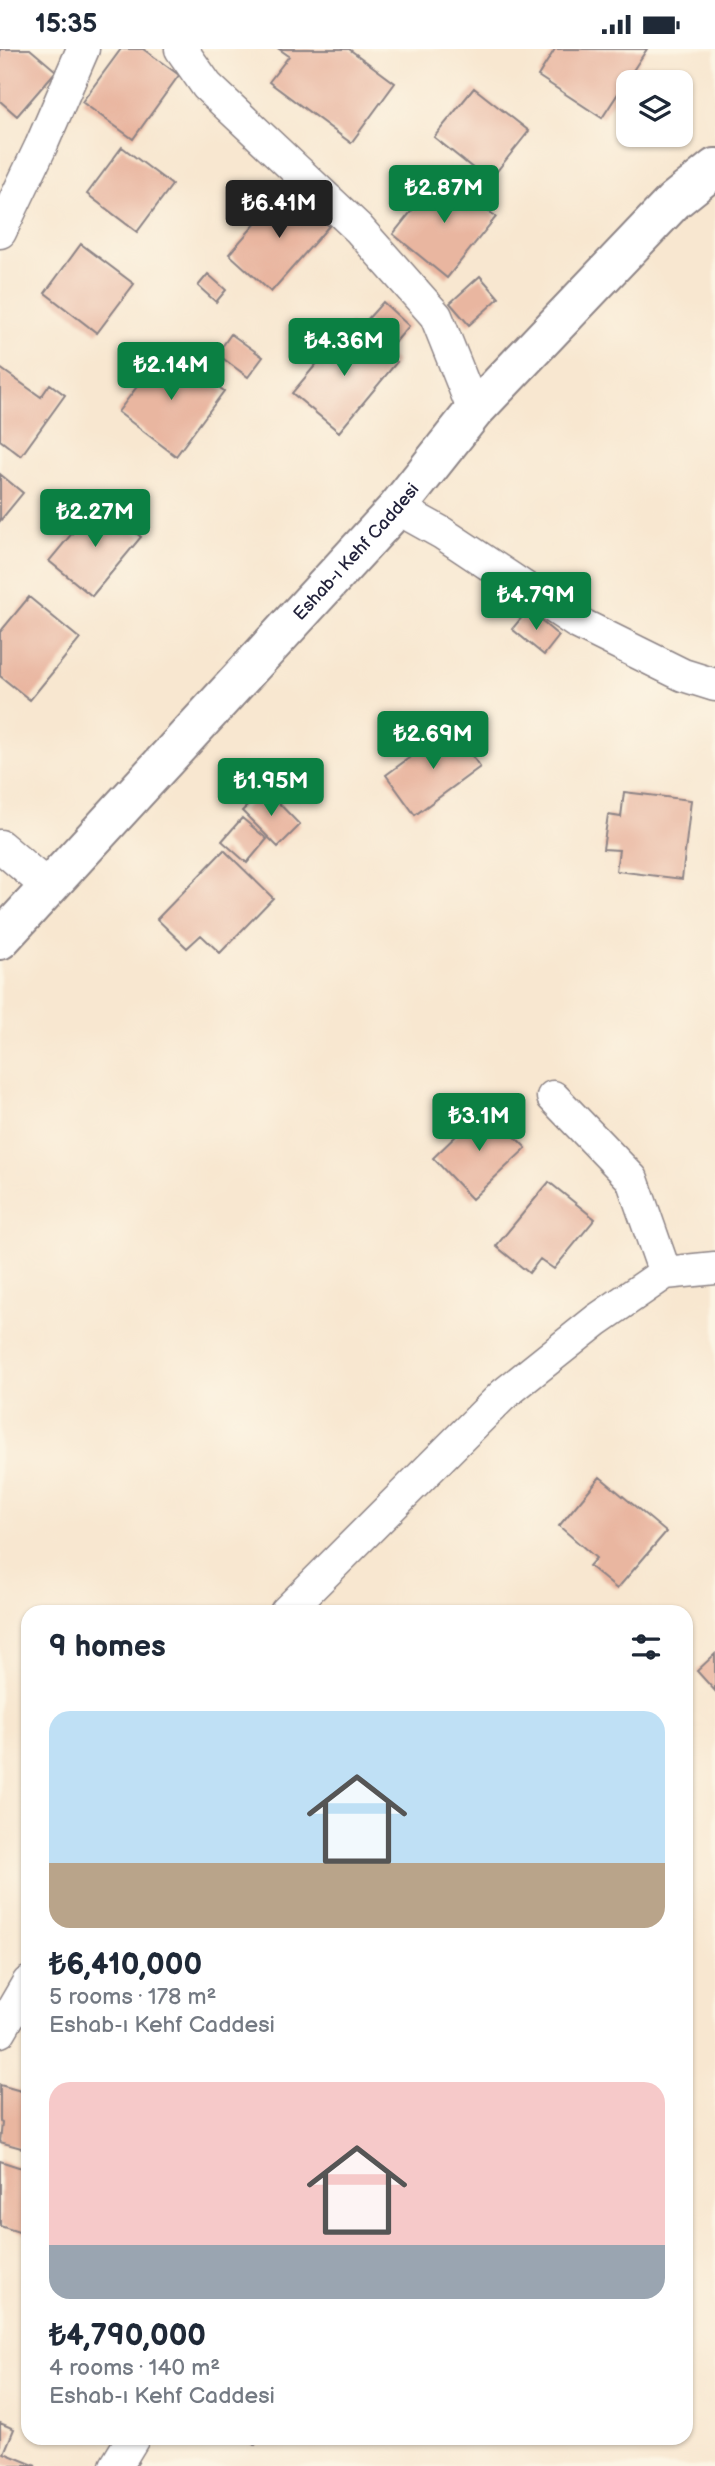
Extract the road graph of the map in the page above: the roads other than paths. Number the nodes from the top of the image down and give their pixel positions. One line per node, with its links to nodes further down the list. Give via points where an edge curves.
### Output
1 (83, 49): 4 (street)
2 (181, 49): 5 (street, via 207,86 358,228 436,316)
3 (715, 168): 5 (street, Eshab-ı Kehf Caddesi, via 674,201)
4 (0, 232)
5 (474, 411): 6 (street, Eshab-ı Kehf Caddesi)
6 (397, 508): 7 (street, via 576,622 683,675); 9 (street, Eshab-ı Kehf Caddesi)
7 (715, 685)
8 (0, 846): 9 (street)
9 (48, 887): 10 (street, Eshab-ı Kehf Caddesi)
10 (0, 940)
11 (553, 1097): 13 (street, via 632,1179)
12 (715, 1268): 13 (street)
13 (665, 1273): 14 (street, via 503,1395)
14 (293, 1605)
15 (21, 1995): 16 (street)
16 (0, 2031)
17 (128, 2445): 18 (street)
18 (116, 2466)

